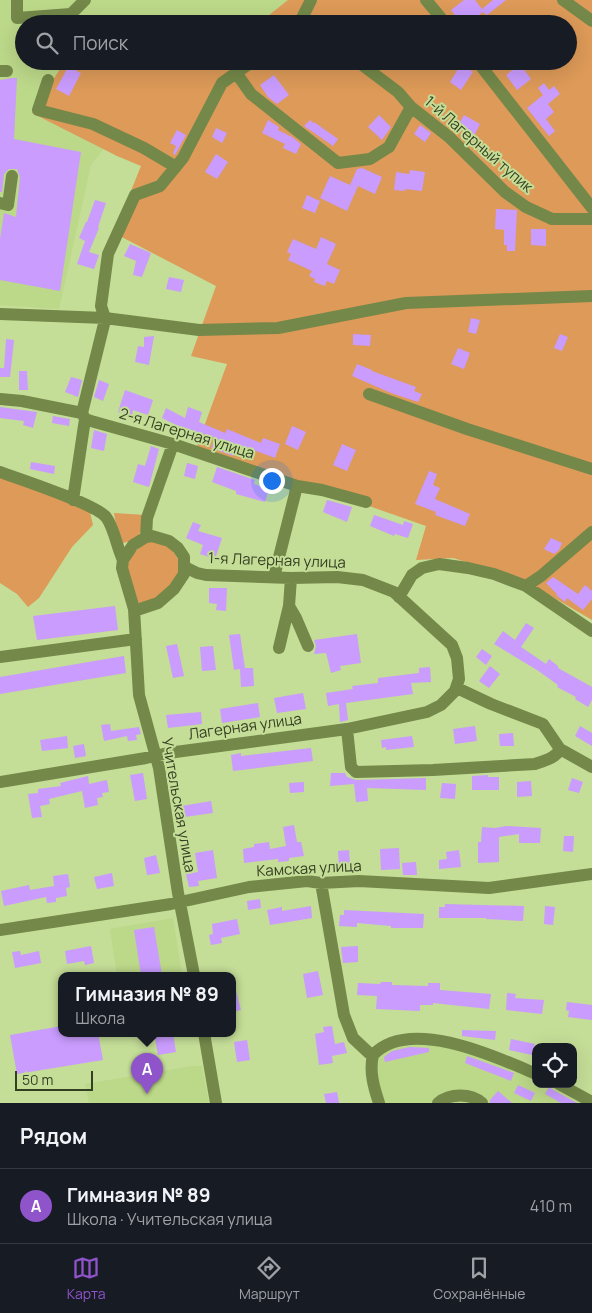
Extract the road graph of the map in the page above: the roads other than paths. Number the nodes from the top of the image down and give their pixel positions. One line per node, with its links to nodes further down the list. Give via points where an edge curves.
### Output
1 (17, 0): 6 (street)
2 (85, 0): 7 (street, via 71,14)
3 (311, 0): 8 (street)
4 (426, 0): 9 (street)
5 (564, 0): 10 (street)
6 (17, 15)
7 (58, 15)
8 (304, 15)
9 (438, 15)
10 (592, 21)
11 (238, 70): 17 (street, via 222,83)
12 (244, 70): 16 (street, via 251,94 338,163 370,159 389,147)
13 (369, 70): 16 (street, 1-й Лагерный тупик, via 398,92)
14 (484, 70): 20 (street)
15 (48, 80): 17 (street, via 38,110 93,124)
16 (411, 107): 21 (street, 1-й Лагерный тупик, via 526,207 552,219)
17 (176, 167): 24 (street, via 160,186 135,195 108,254 101,306)
18 (12, 176): 19 (street, via 8,205)
19 (0, 203)
20 (592, 208)
21 (592, 219)
22 (592, 296): 24 (street, via 406,303 278,328 199,330)
23 (0, 314): 24 (street)
24 (105, 318): 27 (street)
25 (369, 394): 29 (street)
26 (0, 399): 27 (street, 2-я Лагерная улица)
27 (84, 416): 28 (street, 2-я Лагерная улица); 32 (street)
28 (173, 444): 31 (street, 2-я Лагерная улица); 35 (street, via 147,518)
29 (592, 469)
30 (0, 472): 32 (street)
31 (298, 486): 33 (street, 2-я Лагерная улица); 38 (street)
32 (73, 500): 36 (street, via 106,518)
33 (366, 502)
34 (592, 532): 40 (street)
35 (146, 537): 36 (street, via 133,545); 37 (street, via 169,541 181,552)
36 (124, 560): 43 (street, via 124,580)
37 (185, 567): 38 (street, 1-я Лагерная улица, via 206,575); 43 (street, via 180,583 165,598)
38 (274, 576): 39 (street, 1-я Лагерная улица)
39 (291, 578): 41 (street, 1-я Лагерная улица, via 363,580); 42 (street)
40 (526, 586): 41 (street, via 477,570 439,564 422,568 412,575); 44 (street)
41 (399, 597): 49 (street, 1-я Лагерная улица, via 452,645 457,658)
42 (288, 606): 46 (street); 47 (street)
43 (134, 610): 45 (street, Учительская улица)
44 (592, 631)
45 (136, 639): 48 (street); 52 (street, Учительская улица, via 139,695)
46 (308, 646)
47 (279, 648)
48 (0, 657)
49 (457, 688): 50 (street, Лагерная улица, via 442,705 427,712); 51 (street, via 543,724)
50 (347, 728): 51 (street, via 351,767 356,772 535,764 559,753); 52 (street, Лагерная улица)
51 (560, 749): 53 (street)
52 (156, 756): 54 (street, Лагерная улица); 57 (street, Учительская улица)
53 (592, 767)
54 (0, 782)
55 (592, 874): 56 (street, Камская улица, via 489,888 359,881)
56 (321, 883): 57 (street, Камская улица, via 307,881 249,887); 61 (street, via 344,1015 353,1038)
57 (180, 902): 58 (street, Камская улица); 59 (street, Учительская улица)
58 (0, 930)
59 (193, 972)
60 (205, 1037): 65 (street)
61 (373, 1056): 62 (street, via 378,1050 398,1042 419,1039 451,1042); 66 (street, via 373,1085)
62 (532, 1072)
63 (566, 1088): 64 (street)
64 (588, 1101)
65 (216, 1103)
66 (379, 1103)
67 (438, 1103): 68 (street, via 455,1095 476,1098)
68 (482, 1103)

